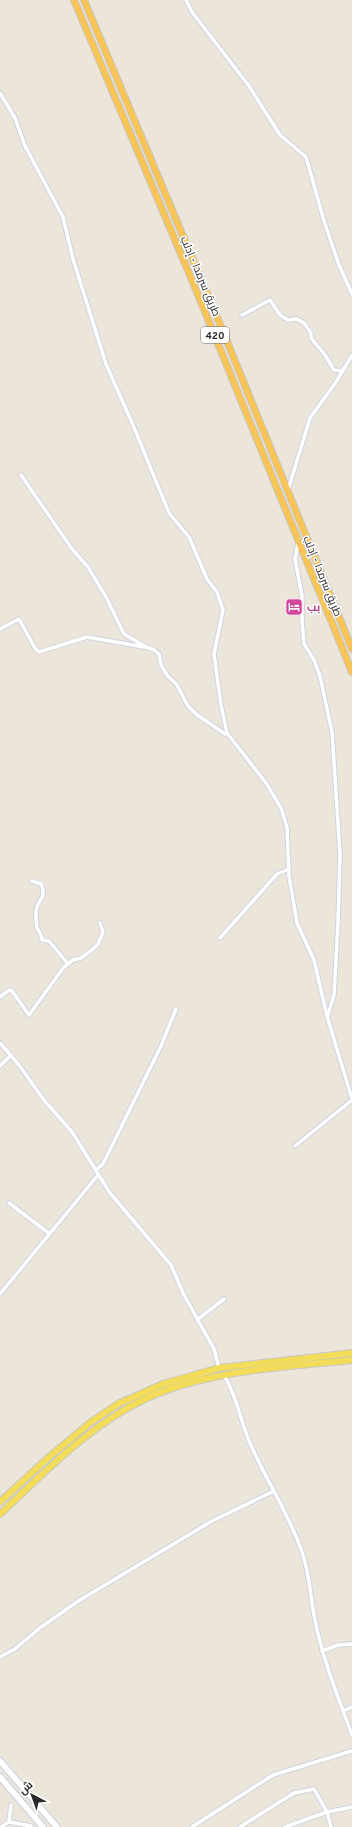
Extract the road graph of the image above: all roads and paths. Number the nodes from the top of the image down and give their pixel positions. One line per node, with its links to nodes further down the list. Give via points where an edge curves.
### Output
1 (74, 0): 10 (highway, طريق سرمدا - إدلب / 420)
2 (84, 0): 9 (highway, طريق سرمدا - إدلب / 420)
3 (186, 0): 5 (street, via 192,12 249,86 280,135 306,157 324,221)
4 (0, 92): 20 (street, via 63,217 73,259 106,364 169,513 189,537 207,579 217,592 223,610 214,654)
5 (352, 294)
6 (242, 314): 8 (street, via 270,300 280,315 288,320 297,319 304,323 311,338 334,370)
7 (352, 355): 8 (street)
8 (343, 371): 12 (street, via 310,418)
9 (267, 442): 10 (highway); 12 (highway, طريق سرمدا - إدلب / 420)
10 (259, 445): 13 (highway, طريق سرمدا - إدلب / 420)
11 (21, 475): 17 (street, via 72,549 88,567 124,634)
12 (287, 491): 15 (highway, طريق سرمدا - إدلب / 420)
13 (299, 541): 16 (highway, طريق سرمدا - إدلب / 420); 28 (street, via 295,559 302,596 304,644 320,676 330,725 340,854 334,995)
14 (0, 629): 17 (street, via 19,618 39,652 87,637)
15 (348, 638): 16 (highway); 18 (highway, طريق سرمدا - إدلب / 420)
16 (339, 642): 19 (highway, طريق سرمدا - إدلب / 420)
17 (146, 647): 20 (street, via 159,654 161,665 177,685 188,706 196,714)
18 (352, 649)
19 (352, 672)
20 (227, 733): 21 (street, via 266,783 281,808 287,827)
21 (289, 869): 24 (street, via 277,874); 28 (street, via 297,923 314,960)
22 (32, 881): 25 (street, via 41,884 44,890 44,896 36,908 42,940 49,941)
23 (100, 923): 25 (street, via 103,932 98,944 82,958)
24 (220, 938)
25 (68, 964): 26 (street, via 28,1014 12,991 9,990)
26 (0, 997)
27 (176, 1009): 34 (street, via 161,1046 103,1164)
28 (327, 1016): 32 (street)
29 (0, 1043): 30 (street)
30 (10, 1055): 31 (street); 34 (street, via 72,1132)
31 (0, 1066)
32 (352, 1099): 33 (street)
33 (295, 1146)
34 (96, 1170): 35 (street)
35 (98, 1175): 37 (street); 40 (street, via 110,1193 171,1265)
36 (9, 1203): 37 (street)
37 (50, 1234): 38 (street)
38 (0, 1294)
39 (224, 1299): 40 (street)
40 (197, 1320): 43 (street, via 214,1349)
41 (352, 1353): 43 (main road)
42 (352, 1360): 44 (main road)
43 (219, 1368): 46 (main road, via 163,1384 118,1404 79,1432)
44 (224, 1375): 45 (street, via 231,1388 242,1425); 47 (main road, via 167,1390 146,1398 122,1412 89,1433)
45 (274, 1491): 49 (street, via 303,1553); 50 (street, via 212,1521 80,1600 15,1649)
46 (0, 1502)
47 (0, 1514)
48 (352, 1644): 49 (street, via 338,1645)
49 (322, 1651): 52 (street)
50 (0, 1657)
51 (352, 1707): 52 (street)
52 (343, 1710): 53 (street)
53 (352, 1735)
54 (352, 1751): 65 (street, via 273,1775)
55 (0, 1761): 64 (main road)
56 (0, 1776): 63 (main road)
57 (11, 1805): 60 (street)
58 (352, 1807): 59 (street)
59 (327, 1812): 66 (street, via 314,1789 294,1793); 67 (street); 68 (street)
60 (9, 1822): 61 (street); 62 (street)
61 (31, 1826)
62 (1, 1827)
63 (43, 1827)
64 (57, 1827)
65 (192, 1827)
66 (240, 1827)
67 (285, 1827)
68 (331, 1827)

